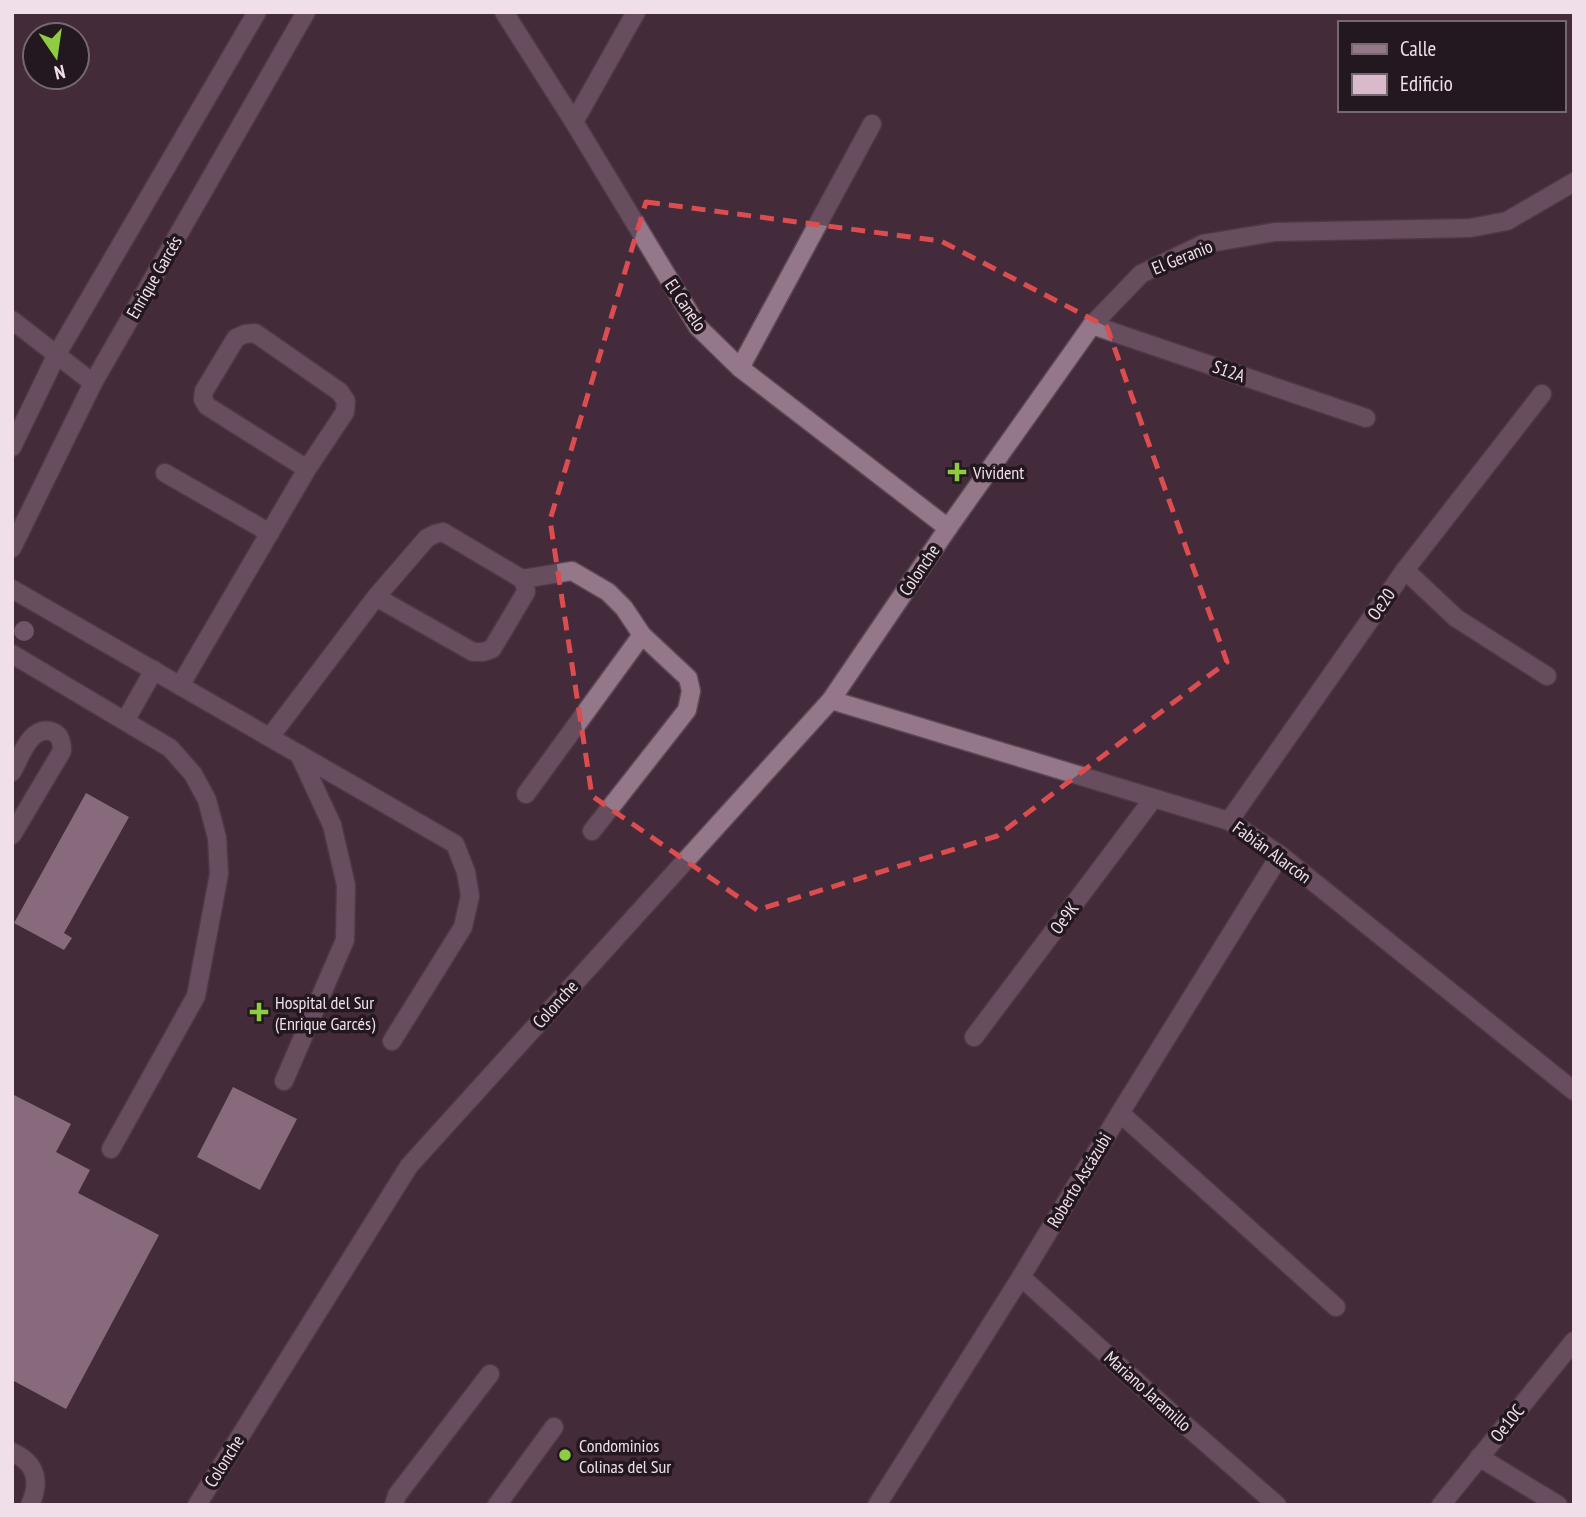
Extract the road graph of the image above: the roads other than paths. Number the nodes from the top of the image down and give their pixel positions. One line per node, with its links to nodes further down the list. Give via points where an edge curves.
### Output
1 (257, 12): 10 (street)
2 (306, 12): 12 (street, Enrique Garcés)
3 (504, 12): 5 (street, El Canelo)
4 (636, 12): 5 (street)
5 (574, 122): 11 (street, El Canelo, via 698,327)
6 (872, 124): 11 (street)
7 (1574, 182): 9 (street, El Geranio, via 1507,221 1470,228 1275,232 1203,244 1141,274)
8 (12, 320): 10 (street)
9 (1092, 325): 14 (street, S12A); 18 (street, El Geranio)
10 (57, 355): 12 (street); 15 (street)
11 (740, 368): 18 (street, El Canelo)
12 (93, 383): 20 (street, Enrique Garcés)
13 (1542, 394): 21 (street, Oe20)
14 (1366, 418)
15 (12, 447)
16 (307, 469): 16 (street, via 345,412 346,401 341,392 255,333 236,338 203,399 207,406); 19 (street)
17 (165, 473): 19 (street)
18 (948, 528): 30 (street, Colonche)
19 (270, 533): 29 (street)
20 (12, 548)
21 (1405, 570): 28 (street, via 1456,618); 37 (street, Oe20)
22 (522, 579): 24 (street, via 443,532 427,538); 24 (street, via 526,592 492,649 483,652 473,652); 25 (street, via 572,571 608,592)
23 (12, 589): 27 (street)
24 (376, 597): 32 (street)
25 (642, 635): 35 (street); 38 (street, via 688,678 687,710)
26 (12, 654): 31 (street)
27 (154, 670): 29 (street); 31 (street)
28 (1546, 676)
29 (180, 686): 32 (street)
30 (831, 700): 36 (street, Fabián Alarcón); 55 (street, Colonche, via 409,1166)
31 (125, 721): 46 (street, via 170,748 193,774 214,825 219,874 196,996)
32 (270, 737): 33 (street)
33 (299, 754): 42 (street, via 455,844 466,872 470,896 463,927); 43 (street, via 332,825 346,885 345,940)
34 (12, 772): 39 (street, via 36,733 59,736 62,751)
35 (526, 794)
36 (1153, 799): 37 (street, Fabián Alarcón); 41 (street, Oe9K)
37 (1229, 821): 40 (street, Fabián Alarcón)
38 (592, 831)
39 (12, 835)
40 (1280, 855): 44 (street, Fabián Alarcón); 45 (street, Roberto Ascázubi)
41 (975, 1037)
42 (392, 1041)
43 (284, 1082)
44 (1574, 1091)
45 (1120, 1112): 47 (street, Roberto Ascázubi); 48 (street)
46 (111, 1149)
47 (1021, 1277): 58 (street, Roberto Ascázubi); 59 (street, Mariano Jaramillo)
48 (1336, 1307)
49 (1574, 1341): 53 (street, Oe10C)
50 (490, 1374): 56 (street)
51 (554, 1427): 57 (street)
52 (12, 1452): 54 (street, via 31,1466 36,1483)
53 (1479, 1457): 60 (street, Oe10C); 61 (street)
54 (30, 1505)
55 (197, 1505)
56 (394, 1505)
57 (497, 1505)
58 (877, 1505)
59 (1277, 1505)
60 (1441, 1505)
61 (1558, 1505)

